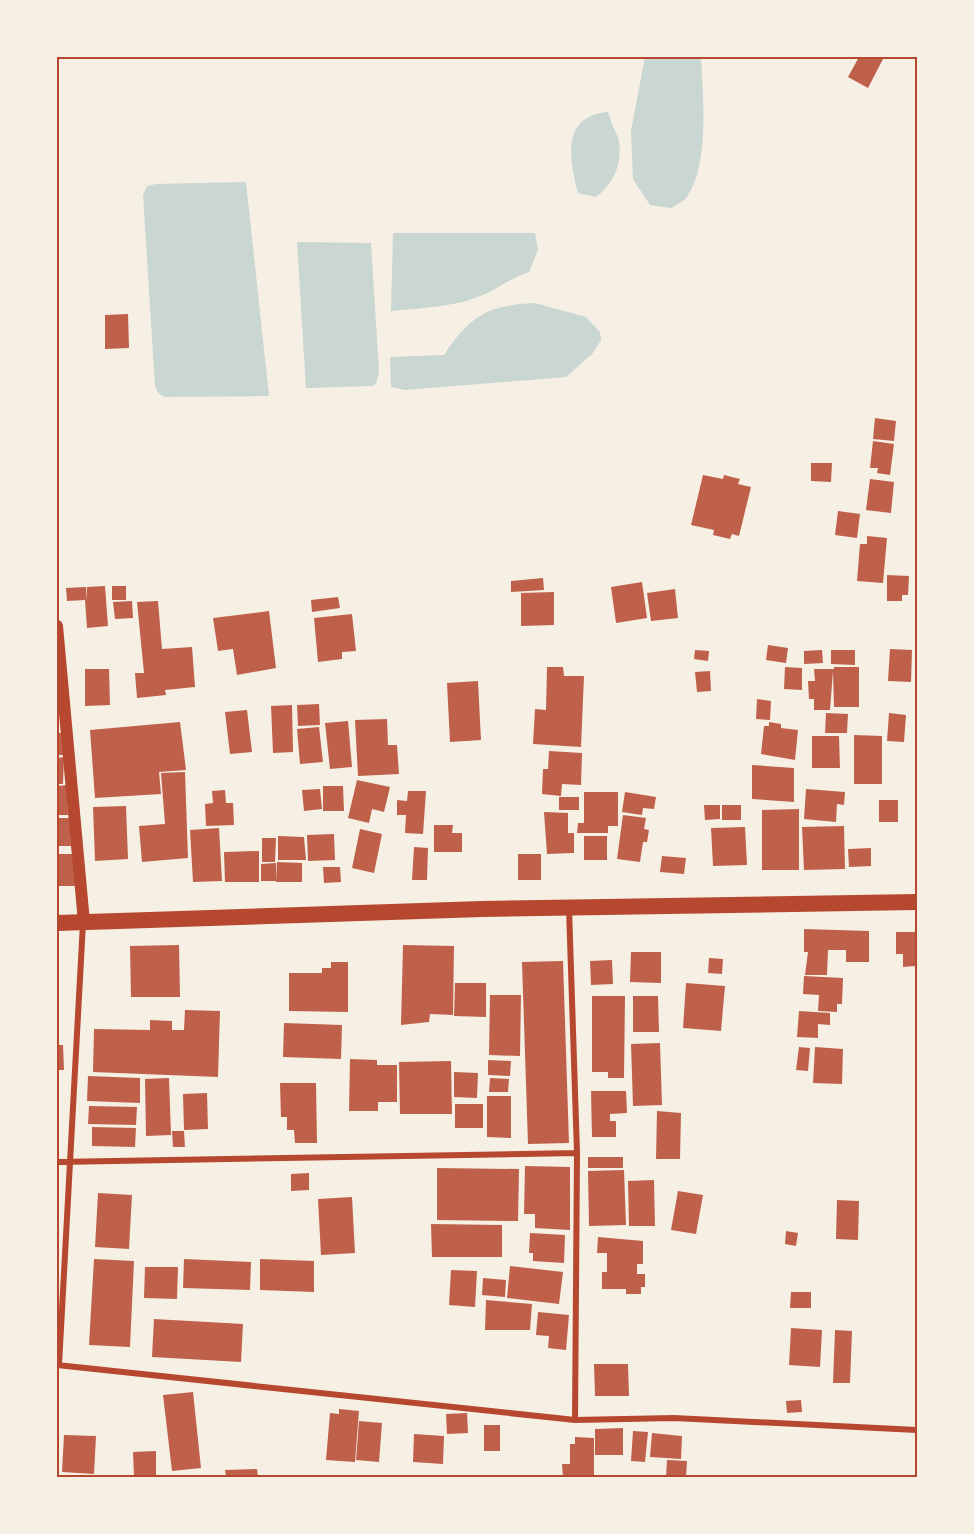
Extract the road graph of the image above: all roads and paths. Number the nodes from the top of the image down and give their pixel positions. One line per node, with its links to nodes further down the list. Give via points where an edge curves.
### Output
1 (57, 626): 2 (main road)
2 (62, 727): 5 (main road)
3 (917, 902): 4 (highway)
4 (569, 908): 5 (highway); 7 (street)
5 (84, 922): 6 (highway); 9 (street)
6 (57, 923)
7 (578, 1153): 9 (street); 11 (street)
8 (57, 1161): 9 (street)
9 (69, 1162): 10 (street)
10 (58, 1365): 11 (street)
11 (575, 1420): 12 (street, via 674,1418)
12 (917, 1430)

